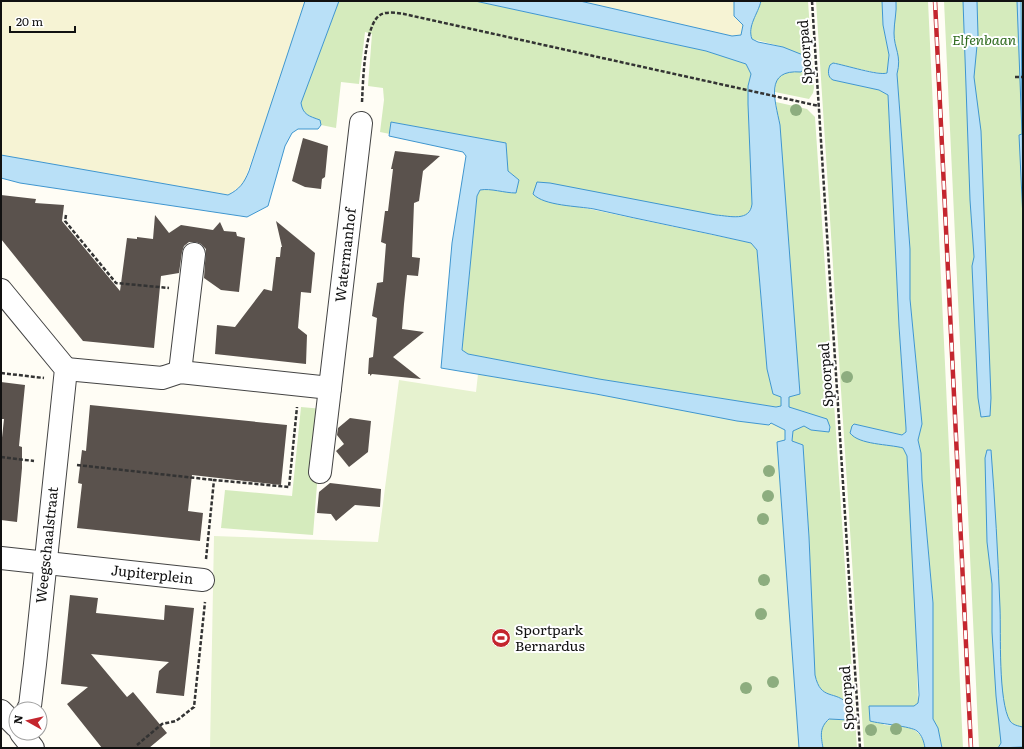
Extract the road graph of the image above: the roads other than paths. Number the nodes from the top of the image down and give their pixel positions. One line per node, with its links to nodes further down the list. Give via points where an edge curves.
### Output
1 (361, 123): 6 (street, Watermanhof)
2 (194, 254): 4 (street)
3 (1, 290): 5 (street)
4 (180, 372): 5 (street, via 162,378); 6 (street)
5 (65, 374): 9 (street, Weegschaalstraat)
6 (330, 388): 7 (street, Watermanhof)
7 (320, 472)
8 (1, 558): 9 (street, Jupiterplein)
9 (45, 564): 10 (street, Jupiterplein); 11 (street, Weegschaalstraat)
10 (203, 580)
11 (31, 701)

